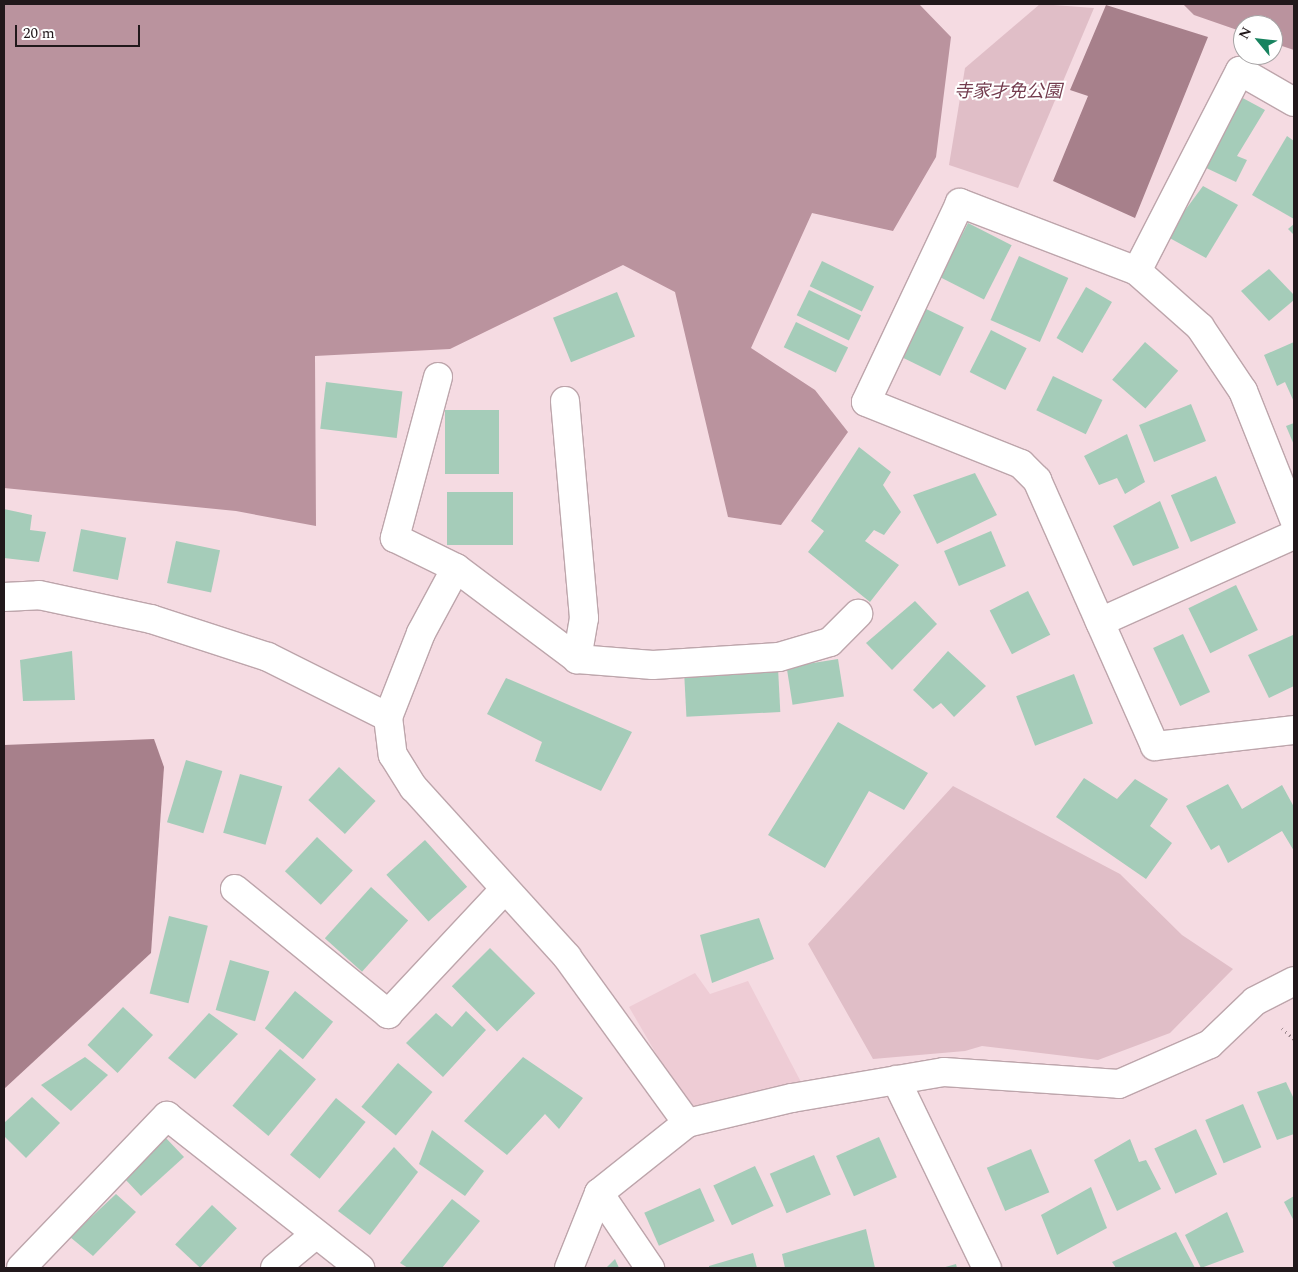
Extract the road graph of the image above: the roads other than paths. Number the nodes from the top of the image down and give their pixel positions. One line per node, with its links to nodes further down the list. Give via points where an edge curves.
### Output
1 (1294, 102): 2 (street, via 1240,71)
2 (1137, 271): 5 (street, via 1200,327 1243,391); 10 (street, via 960,203 866,402 1021,464 1037,480)
3 (438, 377): 7 (street, via 394,538)
4 (565, 401): 11 (street, via 584,618)
5 (1294, 519)
6 (1294, 535): 10 (street)
7 (456, 568): 11 (street); 12 (street, via 421,633)
8 (4, 597): 12 (street, via 39,595 151,619 268,657)
9 (858, 614): 11 (street, via 830,642 779,657 653,664)
10 (1100, 622): 13 (street, via 1155,746)
11 (576, 659)
12 (388, 717): 14 (street, via 393,755 414,788)
13 (1294, 730)
14 (505, 889): 15 (street, via 388,1014); 18 (street, via 567,957)
15 (235, 890)
16 (1294, 981): 17 (street, via 1255,1002 1210,1044 1118,1084 944,1072)
17 (896, 1080): 18 (street, via 792,1098); 26 (street)
18 (687, 1123): 19 (street)
19 (599, 1193): 24 (street); 25 (street)
20 (316, 1234): 21 (street, via 167,1116); 22 (street); 23 (street)
21 (21, 1268)
22 (275, 1268)
23 (360, 1268)
24 (568, 1268)
25 (650, 1268)
26 (988, 1268)

